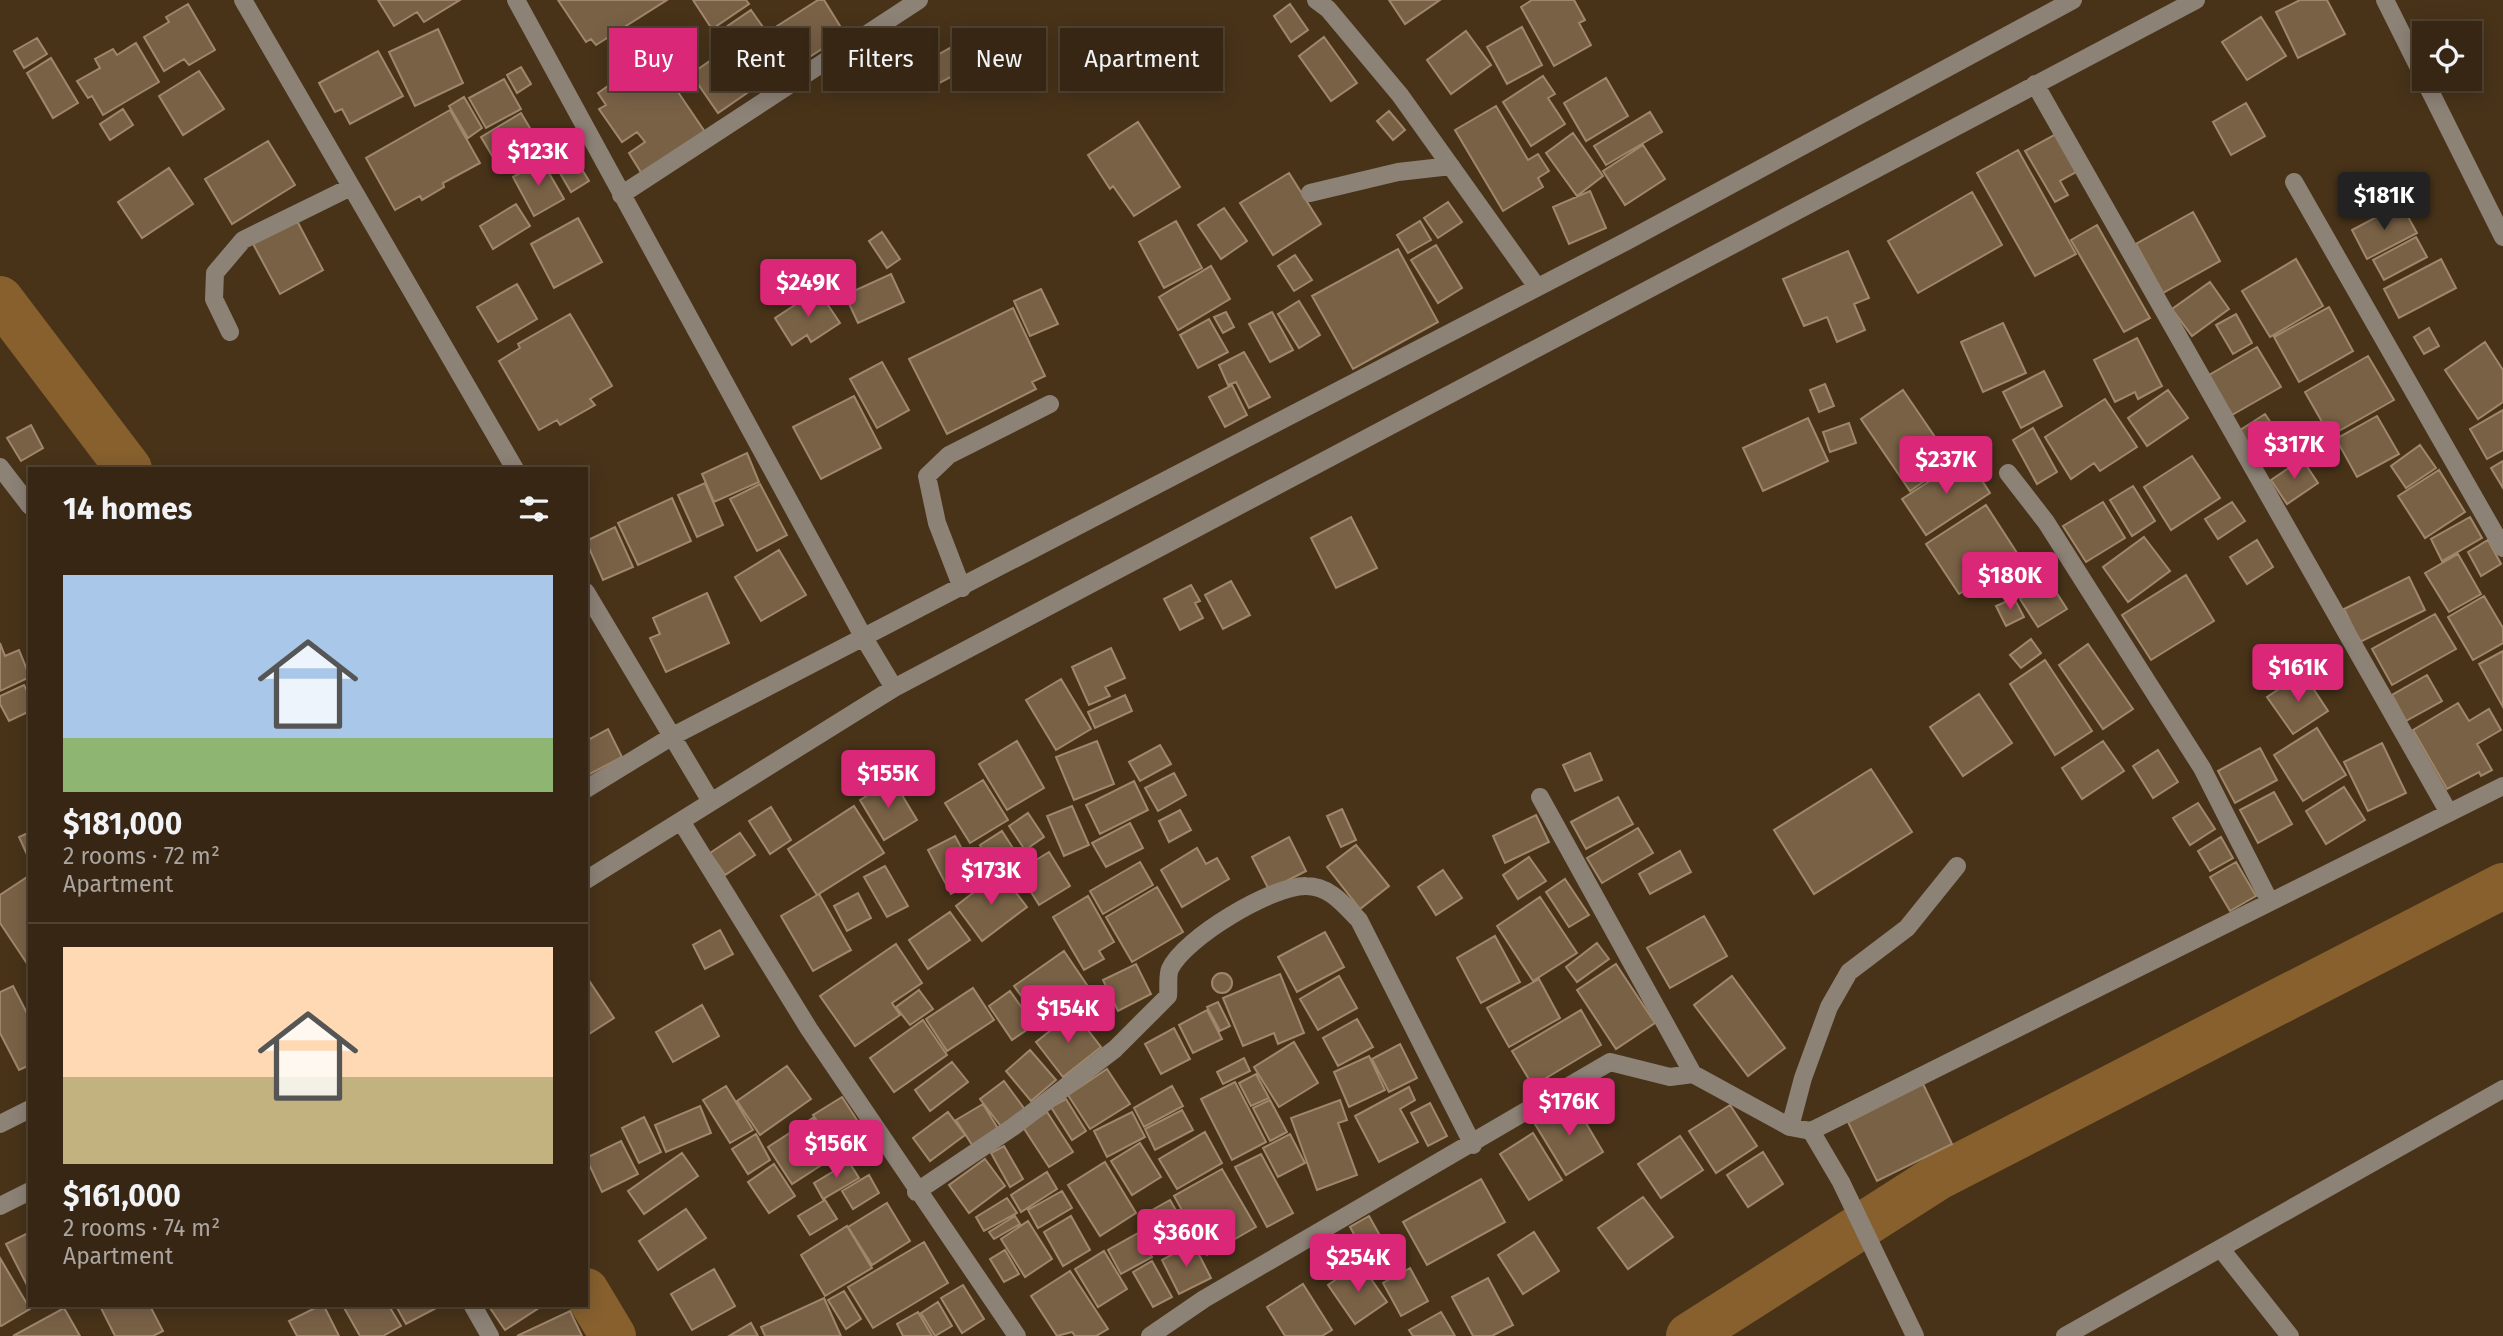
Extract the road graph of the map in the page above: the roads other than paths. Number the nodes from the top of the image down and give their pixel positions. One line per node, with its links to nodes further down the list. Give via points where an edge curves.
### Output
1 (243, 0): 13 (street)
2 (516, 0): 15 (street)
3 (919, 0): 15 (street)
4 (1316, 0): 11 (street, via 1369,56)
5 (2073, 0): 17 (street)
6 (2196, 0): 9 (street)
7 (2385, 0): 8 (street)
8 (2412, 55)
9 (2035, 84): 28 (street); 34 (street)
10 (2430, 91): 16 (street)
11 (1451, 166): 14 (street, via 1398,172); 17 (street)
12 (2294, 182): 24 (street)
13 (351, 187): 18 (street, via 243,240 215,273 215,299); 21 (street)
14 (1310, 193)
15 (621, 195): 27 (street)
16 (2503, 237)
17 (1537, 288): 25 (street)
18 (230, 332)
19 (1050, 404): 25 (street, via 949,455 927,476 937,523)
20 (0, 467): 23 (street)
21 (514, 467)
22 (2008, 473): 38 (street, via 2046,522 2195,757)
23 (28, 503)
24 (2503, 548)
25 (962, 587): 27 (street)
26 (588, 595): 29 (street)
27 (864, 638): 28 (street); 29 (street)
28 (894, 688): 33 (street)
29 (676, 745): 31 (street); 33 (street)
30 (2503, 786): 34 (street)
31 (588, 788)
32 (1540, 797): 39 (street)
33 (710, 800): 35 (street)
34 (2449, 813): 38 (street)
35 (681, 821): 37 (street); 47 (street)
36 (1956, 866): 43 (street, via 1907,928 1849,972 1829,1007)
37 (588, 879)
38 (2270, 902): 44 (street)
39 (1693, 1074): 43 (street); 45 (street, via 1670,1077 1610,1062)
40 (2503, 1089): 49 (street)
41 (28, 1110): 42 (street)
42 (0, 1125)
43 (1790, 1127): 44 (street)
44 (1811, 1131): 54 (street, via 1841,1182)
45 (1473, 1144): 47 (street, via 1359,920 1332,892 1306,886 1237,910 1208,929 1170,969 1168,996 1115,1049 1013,1127); 53 (street, via 1204,1299)
46 (28, 1192): 48 (street)
47 (916, 1192): 52 (street)
48 (0, 1206)
49 (2221, 1249): 55 (street); 56 (street)
50 (473, 1307): 51 (street)
51 (490, 1336)
52 (1017, 1336)
53 (1150, 1336)
54 (1915, 1336)
55 (2065, 1336)
56 (2290, 1336)

